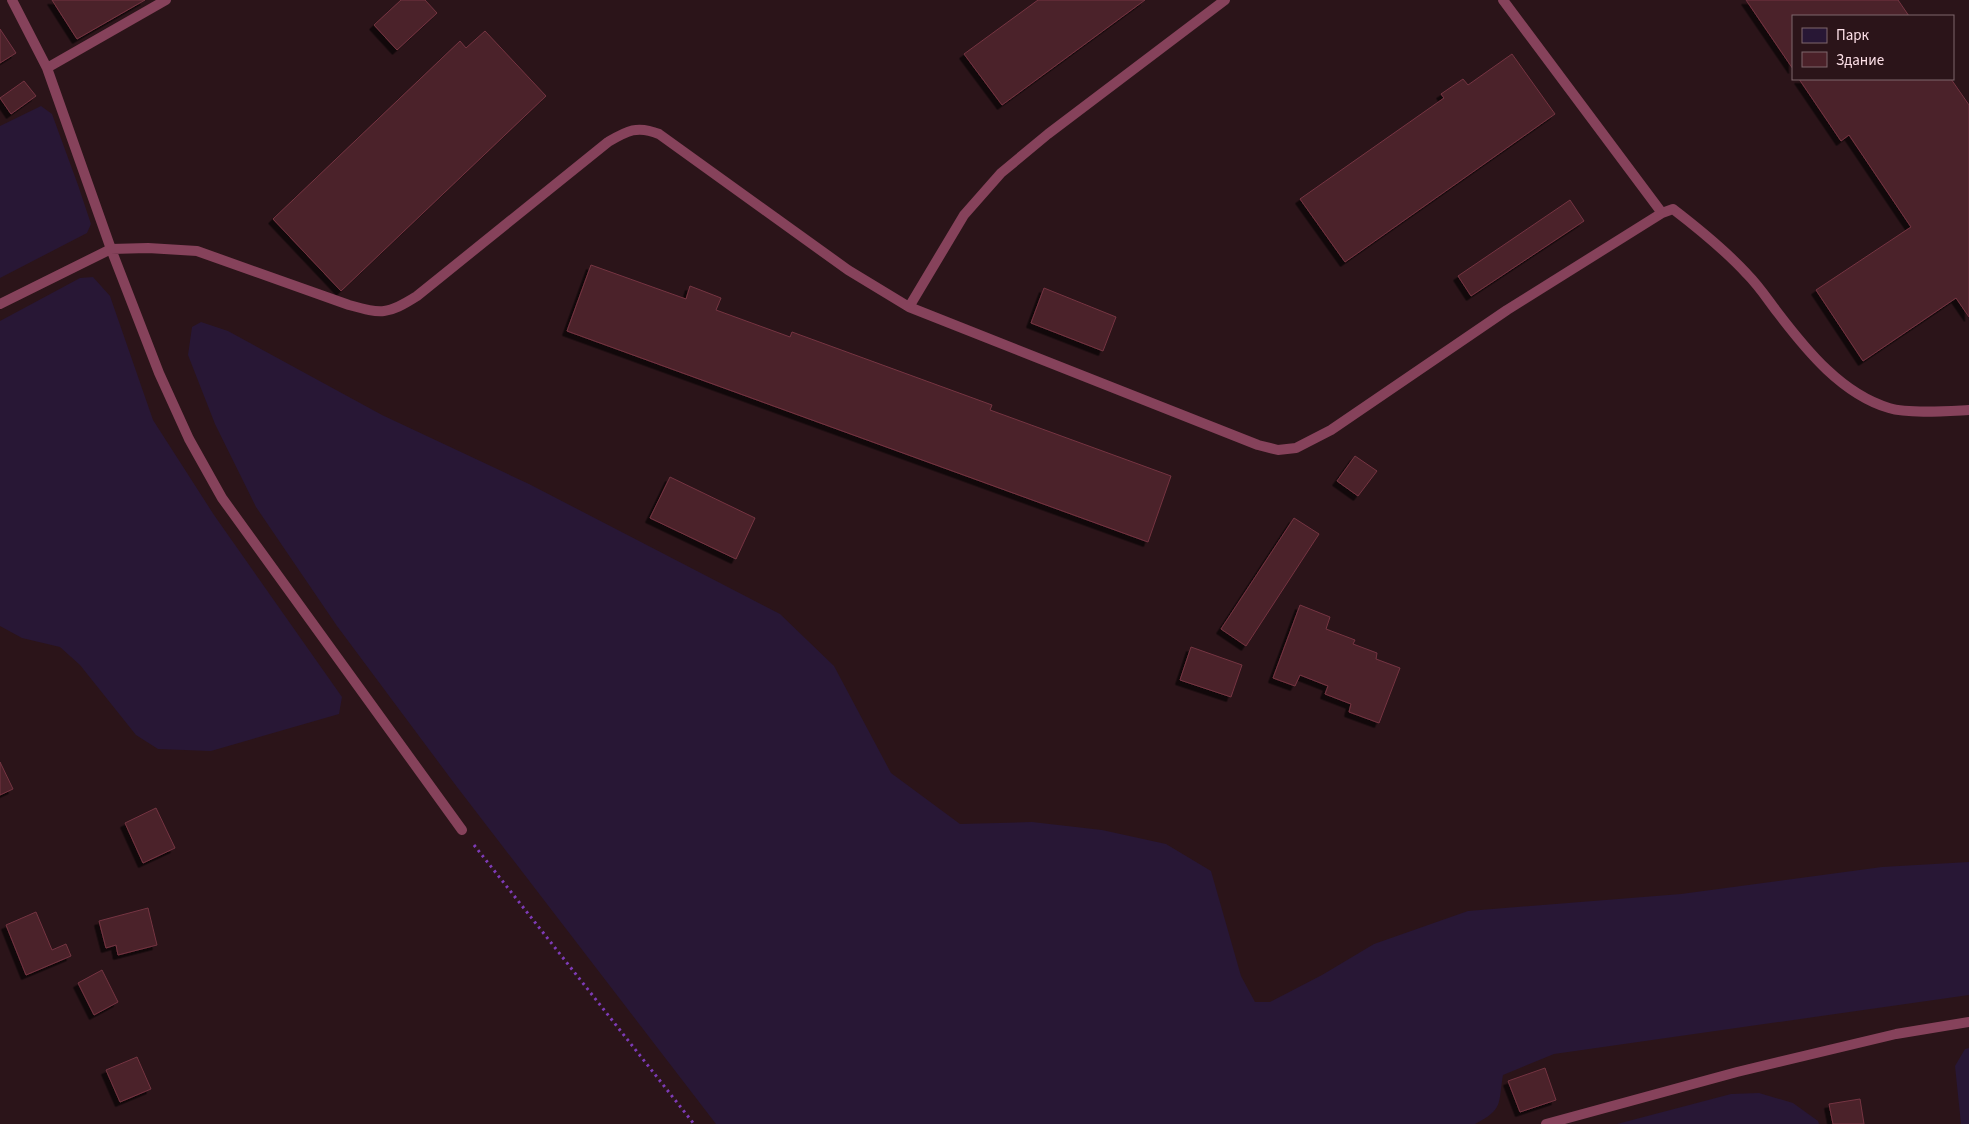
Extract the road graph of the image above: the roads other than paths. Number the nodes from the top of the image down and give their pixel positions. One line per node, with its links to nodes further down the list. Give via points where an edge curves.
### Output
1 (12, 0): 5 (lane)
2 (166, 0): 5 (lane)
3 (1224, 0): 9 (lane, via 1001,173 964,215)
4 (1504, 0): 6 (lane)
5 (47, 68): 7 (lane)
6 (1662, 213): 9 (lane, via 1507,310 1330,430 1296,448 1278,450 1258,446); 10 (lane, via 1673,209 1704,233 1748,275 1826,369 1859,396 1890,408)
7 (111, 249): 8 (lane); 9 (lane, via 197,251 349,305 386,312 417,296 608,142 626,132 646,129 658,134 848,270); 11 (lane, via 163,382 189,439 222,498)
8 (0, 304)
9 (910, 307)
10 (1969, 410)
11 (462, 830)
12 (1969, 1022): 13 (lane, via 1840,1047)
13 (1546, 1124)

